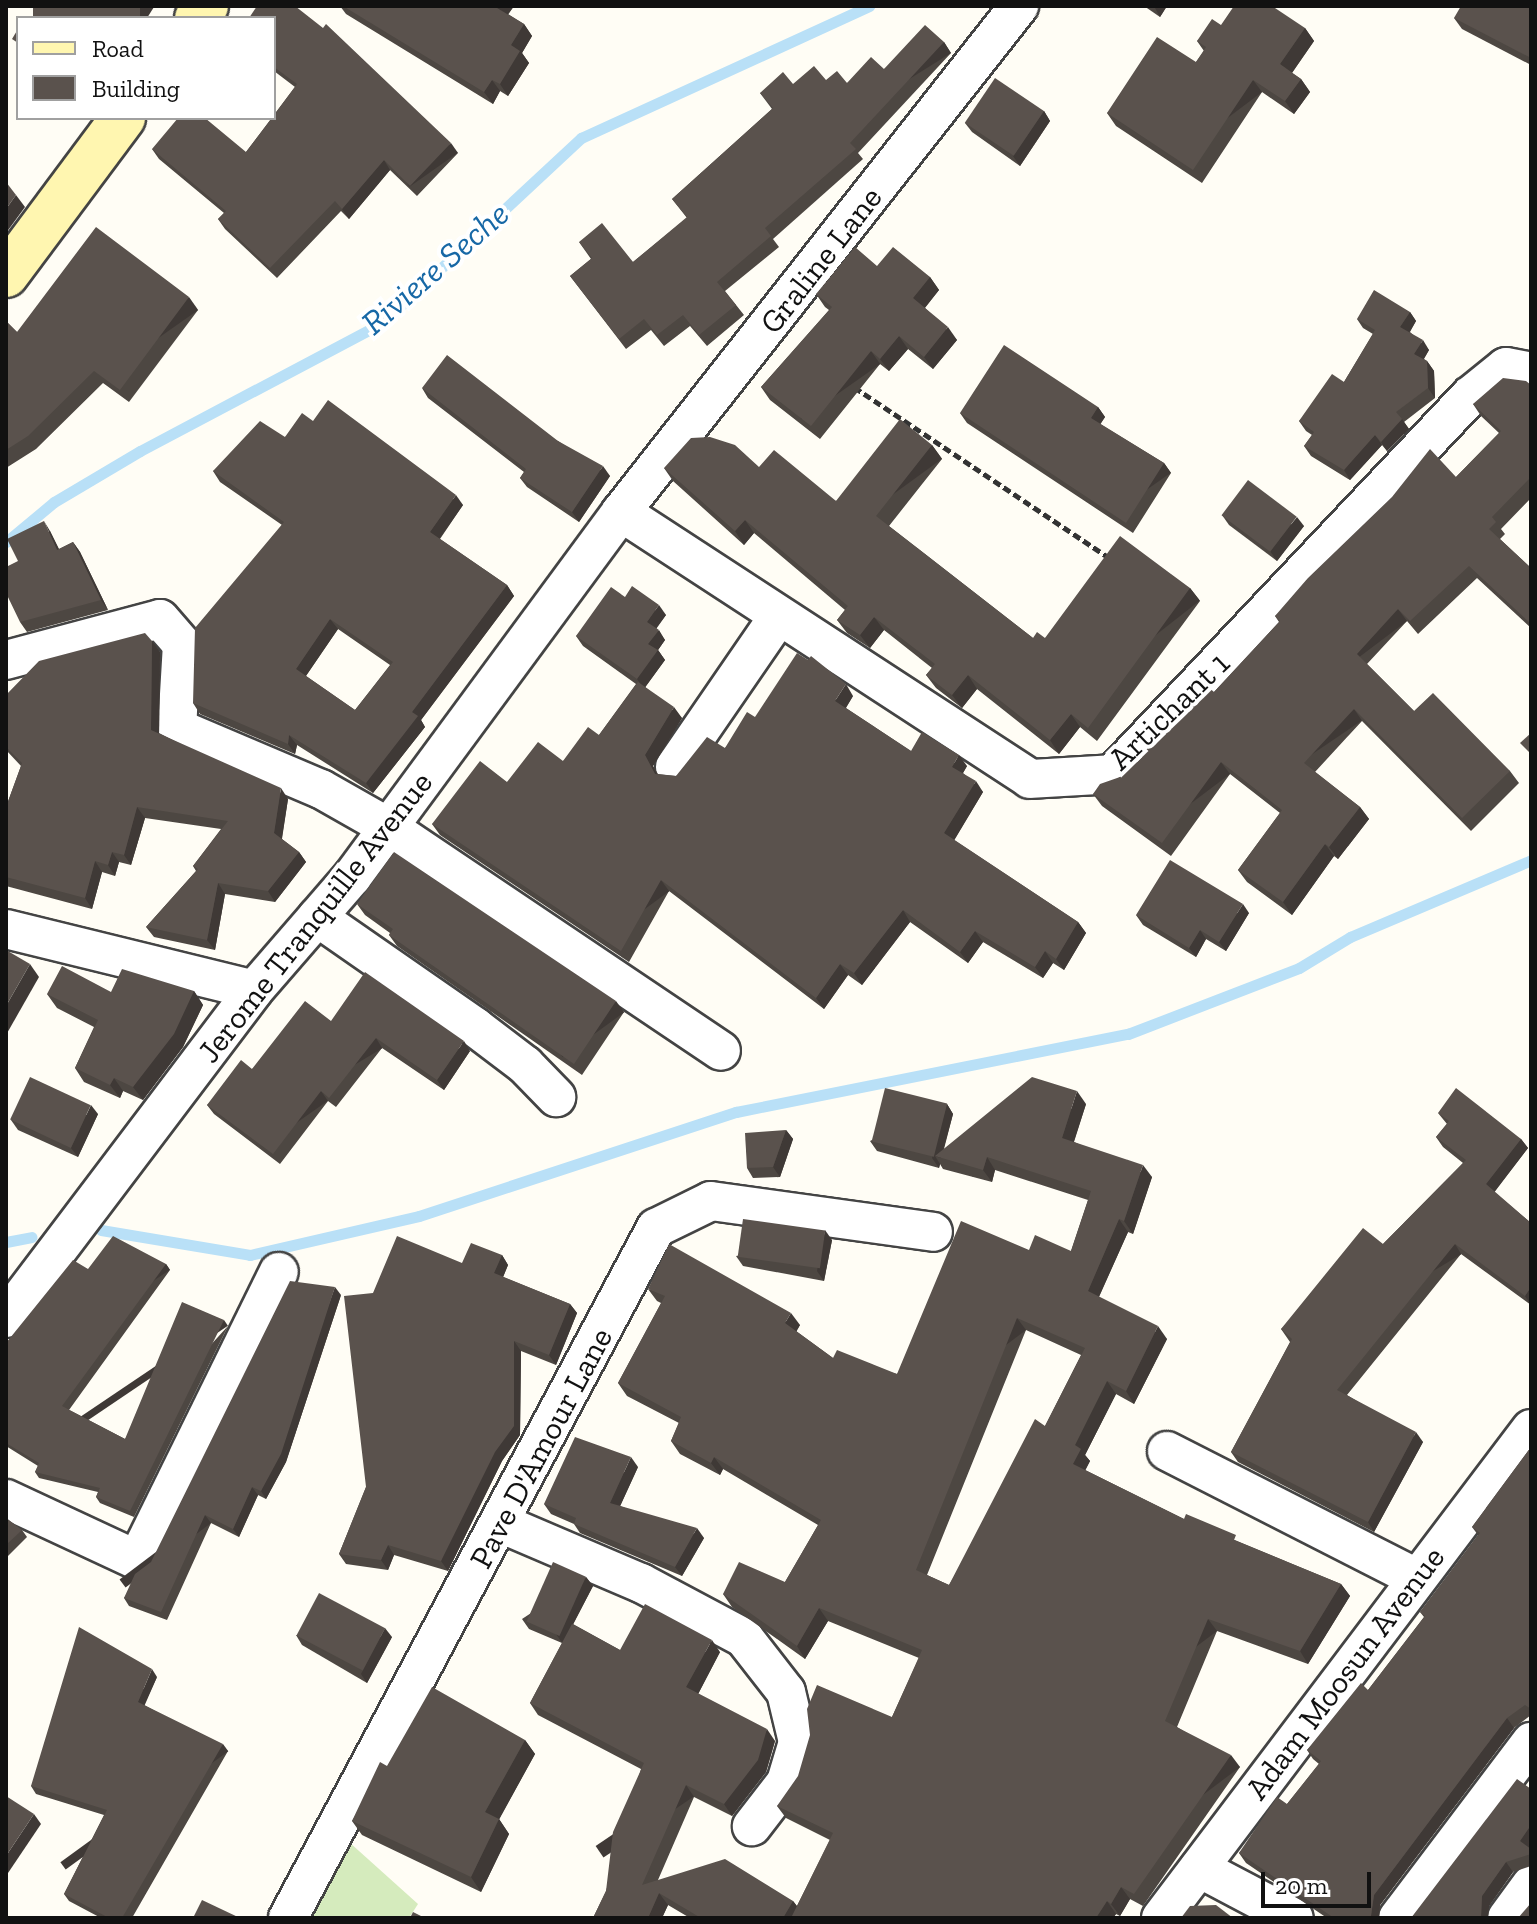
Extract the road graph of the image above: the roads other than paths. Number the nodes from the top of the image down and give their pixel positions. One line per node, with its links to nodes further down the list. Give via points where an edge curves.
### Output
1 (1019, 6): 5 (street, Graline Lane)
2 (122, 120): 3 (street)
3 (6, 275)
4 (1531, 372): 6 (street, Artichant 1, via 1506,367 1470,396 1113,774 1030,779)
5 (621, 512): 6 (street, Artichant 1); 9 (street, Jerome Tranquille Avenue)
6 (778, 617): 8 (street)
7 (6, 660): 9 (street, via 160,619 182,644 177,728 321,789)
8 (675, 767)
9 (388, 827): 10 (street, Jerome Tranquille Avenue); 13 (street)
10 (317, 917): 12 (street, Jerome Tranquille Avenue); 14 (street, via 475,1027)
11 (6, 929): 12 (street)
12 (254, 990): 17 (street, Jerome Tranquille Avenue)
13 (721, 1051)
14 (556, 1097)
15 (933, 1232): 21 (street, Pave D'Amour Lane, via 711,1201 656,1228)
16 (279, 1272): 20 (street, via 137,1560)
17 (6, 1318)
18 (1531, 1429): 22 (street, Adam Moosun Avenue)
19 (1167, 1451): 22 (street)
20 (6, 1499)
21 (500, 1523): 24 (street, via 641,1583 744,1638 786,1692 798,1742 786,1782); 27 (street, Pave D'Amour Lane)
22 (1416, 1578): 25 (street, Adam Moosun Avenue)
23 (1531, 1742): 30 (street)
24 (752, 1826)
25 (1199, 1868): 28 (street, Adam Moosun Avenue); 29 (street)
26 (1531, 1885): 31 (street)
27 (288, 1918)
28 (1161, 1918)
29 (1294, 1918)
30 (1398, 1918)
31 (1507, 1918)

